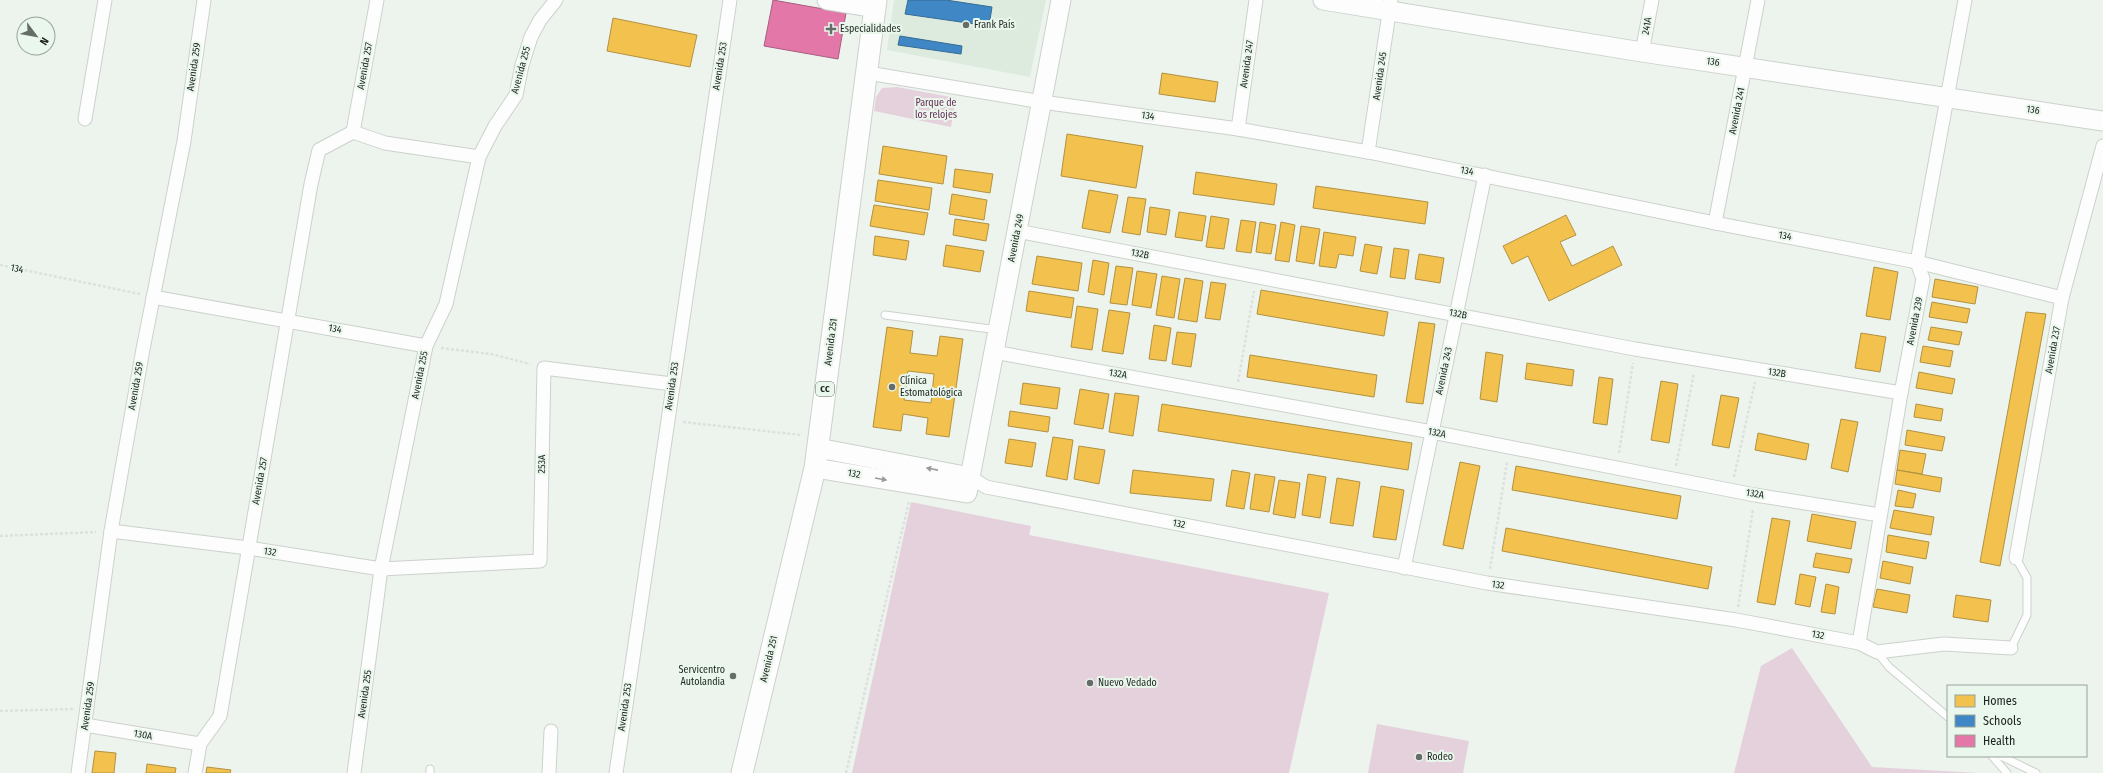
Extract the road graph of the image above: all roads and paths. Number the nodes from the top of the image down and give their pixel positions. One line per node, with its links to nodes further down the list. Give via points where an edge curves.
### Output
1 (105, 0): 20 (street)
2 (204, 0): 33 (street, Avenida 259, via 184,141)
3 (377, 0): 23 (street, Avenida 257)
4 (556, 0): 26 (street, Avenida 255, via 540,20 531,37 516,95 495,126)
5 (730, 0): 45 (street, Avenida 253)
6 (827, 0): 13 (street)
7 (1061, 0): 19 (street, Avenida 249)
8 (1256, 0): 22 (street, Avenida 247)
9 (1323, 0): 14 (street, 136)
10 (1652, 0): 15 (street, 241A)
11 (1758, 0): 16 (street, Avenida 241)
12 (1965, 0): 18 (street, Avenida 239)
13 (876, 4): 17 (main road, Avenida 251 / CC)
14 (1390, 5): 15 (street, 136); 25 (street, Avenida 245)
15 (1642, 52): 16 (street, 136)
16 (1746, 67): 18 (street, 136); 28 (street, Avenida 241)
17 (868, 73): 19 (street, 134); 51 (main road, Avenida 251 / CC, via 832,327)
18 (1946, 96): 21 (street, 136); 30 (street, Avenida 239)
19 (1042, 102): 22 (street, 134); 29 (street, Avenida 249)
20 (86, 120)
21 (2103, 122)
22 (1238, 129): 25 (street, 134)
23 (353, 132): 26 (street, via 385,143); 37 (street, Avenida 257, via 319,150)
24 (2103, 146): 34 (street, Avenida 237)
25 (1368, 152): 27 (street, 134)
26 (479, 157): 39 (street, Avenida 255, via 446,304)
27 (1485, 175): 28 (street, 134); 35 (street, Avenida 243)
28 (1715, 223): 30 (street, 134)
29 (1017, 231): 32 (street, 132B); 38 (street, Avenida 249)
30 (1917, 262): 34 (street, 134); 46 (street, Avenida 239, via 1923,279)
31 (0, 265): 33 (path, 134)
32 (1257, 277): 35 (street, 132B); 47 (path)
33 (153, 297): 37 (street, 134); 59 (street, Avenida 259)
34 (2062, 298): 62 (street, Avenida 237)
35 (1456, 314): 40 (street, 132B); 49 (street, Avenida 243)
36 (885, 315): 38 (lane)
37 (287, 321): 39 (street, 134); 61 (street, Avenida 257)
38 (998, 330): 41 (street, Avenida 249)
39 (426, 346): 43 (path, via 491,354); 65 (street, Avenida 255)
40 (1636, 349): 42 (street, 132B); 52 (path)
41 (994, 352): 47 (street, 132A); 55 (street, Avenida 249)
42 (1696, 359): 44 (street, 132B); 53 (path)
43 (544, 368): 45 (street); 63 (street, 253A)
44 (1758, 370): 46 (street, 132B); 56 (path)
45 (672, 384): 48 (street, Avenida 253)
46 (1900, 394): 58 (street, Avenida 239)
47 (1236, 396): 49 (street, 132A)
48 (667, 420): 51 (path); 83 (street, Avenida 253)
49 (1432, 432): 50 (street, 132A); 64 (street, Avenida 243)
50 (1510, 447): 52 (street, 132A); 66 (path)
51 (818, 451): 54 (street, 132, one-way to 54); 55 (street, 132, one-way to 51); 84 (main road, Avenida 251 / CC)
52 (1617, 469): 53 (street, 132A)
53 (1674, 478): 56 (street, 132A)
54 (912, 484): 55 (street, 132); 85 (path)
55 (975, 486): 64 (street, 132)
56 (1731, 490): 57 (street, 132A)
57 (1755, 495): 58 (street, 132A); 67 (path)
58 (1880, 515): 68 (street, Avenida 239)
59 (111, 531): 60 (path); 61 (street, 132); 71 (street, Avenida 259)
60 (0, 536)
61 (248, 548): 65 (street, 132); 76 (street, Avenida 257, via 220,716)
62 (2016, 558): 69 (lane, via 2027,578 2027,615)
63 (540, 560): 65 (street, 132)
64 (1404, 568): 66 (street, 132)
65 (381, 569): 81 (street, Avenida 255)
66 (1487, 583): 67 (street, 132)
67 (1736, 620): 68 (street, 132)
68 (1859, 643): 70 (street, 132)
69 (2011, 648): 70 (street, via 1944,644)
70 (1877, 652): 73 (lane, via 1889,667)
71 (88, 709): 72 (path); 74 (street, Avenida 259)
72 (0, 711)
73 (1947, 716)
74 (86, 725): 76 (street, 130A); 79 (street, Avenida 259)
75 (551, 731): 82 (street)
76 (200, 744): 80 (street, Avenida 257)
77 (1993, 757): 86 (lane)
78 (2003, 757): 87 (lane)
79 (78, 773)
80 (195, 773)
81 (354, 773)
82 (549, 773)
83 (616, 773)
84 (742, 773)
85 (846, 773)
86 (2007, 773)
87 (2036, 773)

